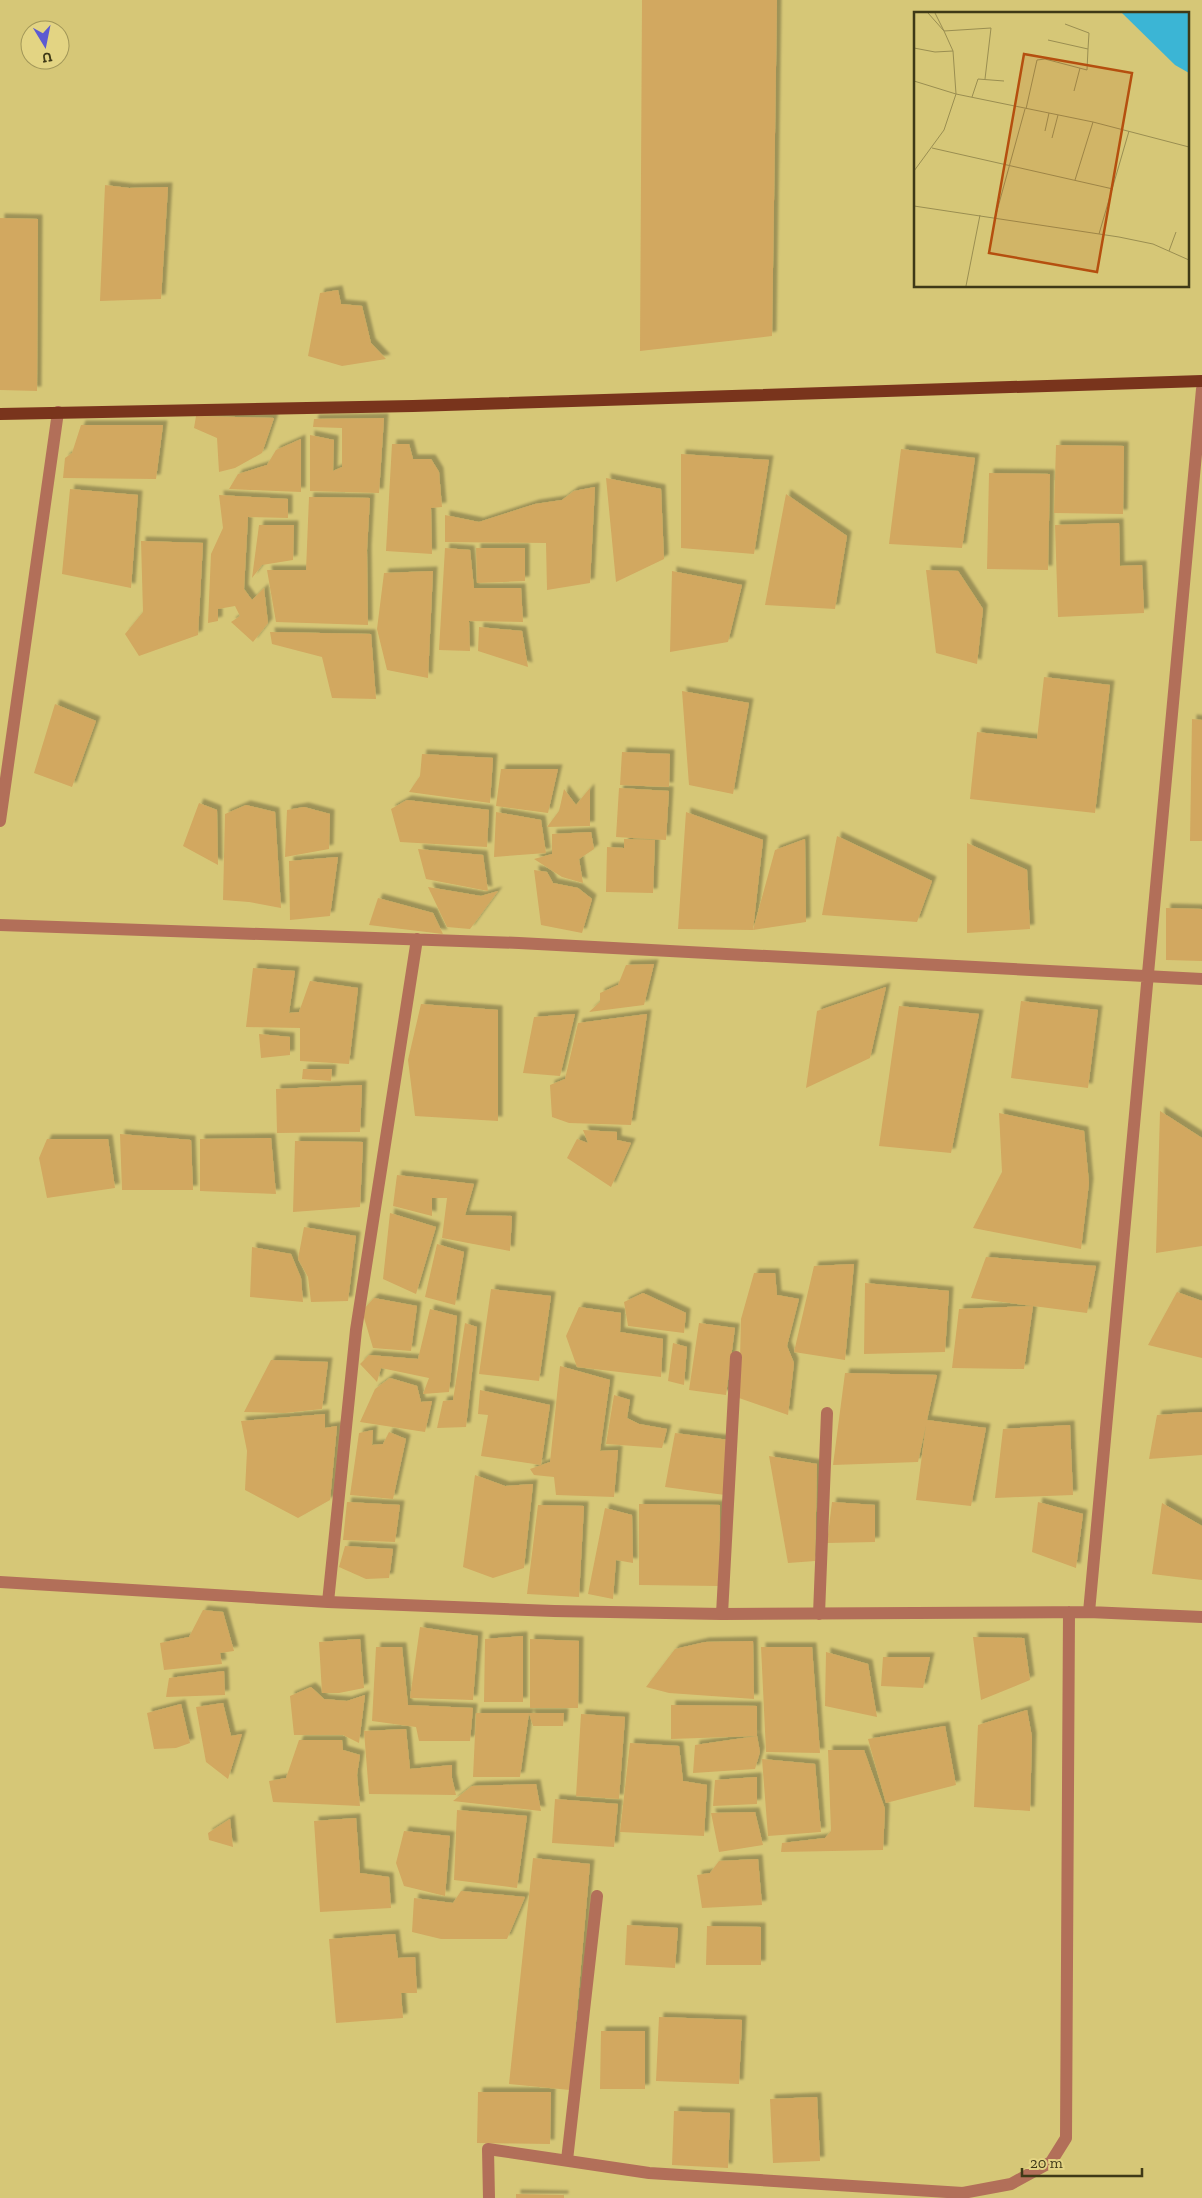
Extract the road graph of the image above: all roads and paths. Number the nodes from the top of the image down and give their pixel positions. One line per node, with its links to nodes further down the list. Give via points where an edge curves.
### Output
1 (1202, 381): 3 (main road, via 423,406)
2 (1202, 389): 8 (street)
3 (58, 412): 4 (main road); 5 (street)
4 (0, 414)
5 (0, 821)
6 (0, 925): 7 (street)
7 (417, 939): 8 (street); 13 (street, via 356,1330)
8 (1149, 977): 9 (street); 15 (street)
9 (1202, 979)
10 (736, 1357): 16 (street)
11 (827, 1413): 17 (street)
12 (0, 1582): 13 (street)
13 (328, 1602): 16 (street)
14 (1069, 1612): 15 (street); 17 (street); 20 (street, via 1066,2138 1051,2162 1011,2184 963,2193 649,2173)
15 (1089, 1612): 18 (street)
16 (722, 1614): 17 (street)
17 (819, 1614)
18 (1202, 1617)
19 (597, 1896): 20 (street)
20 (566, 2160): 21 (street, via 488,2149)
21 (489, 2198)

